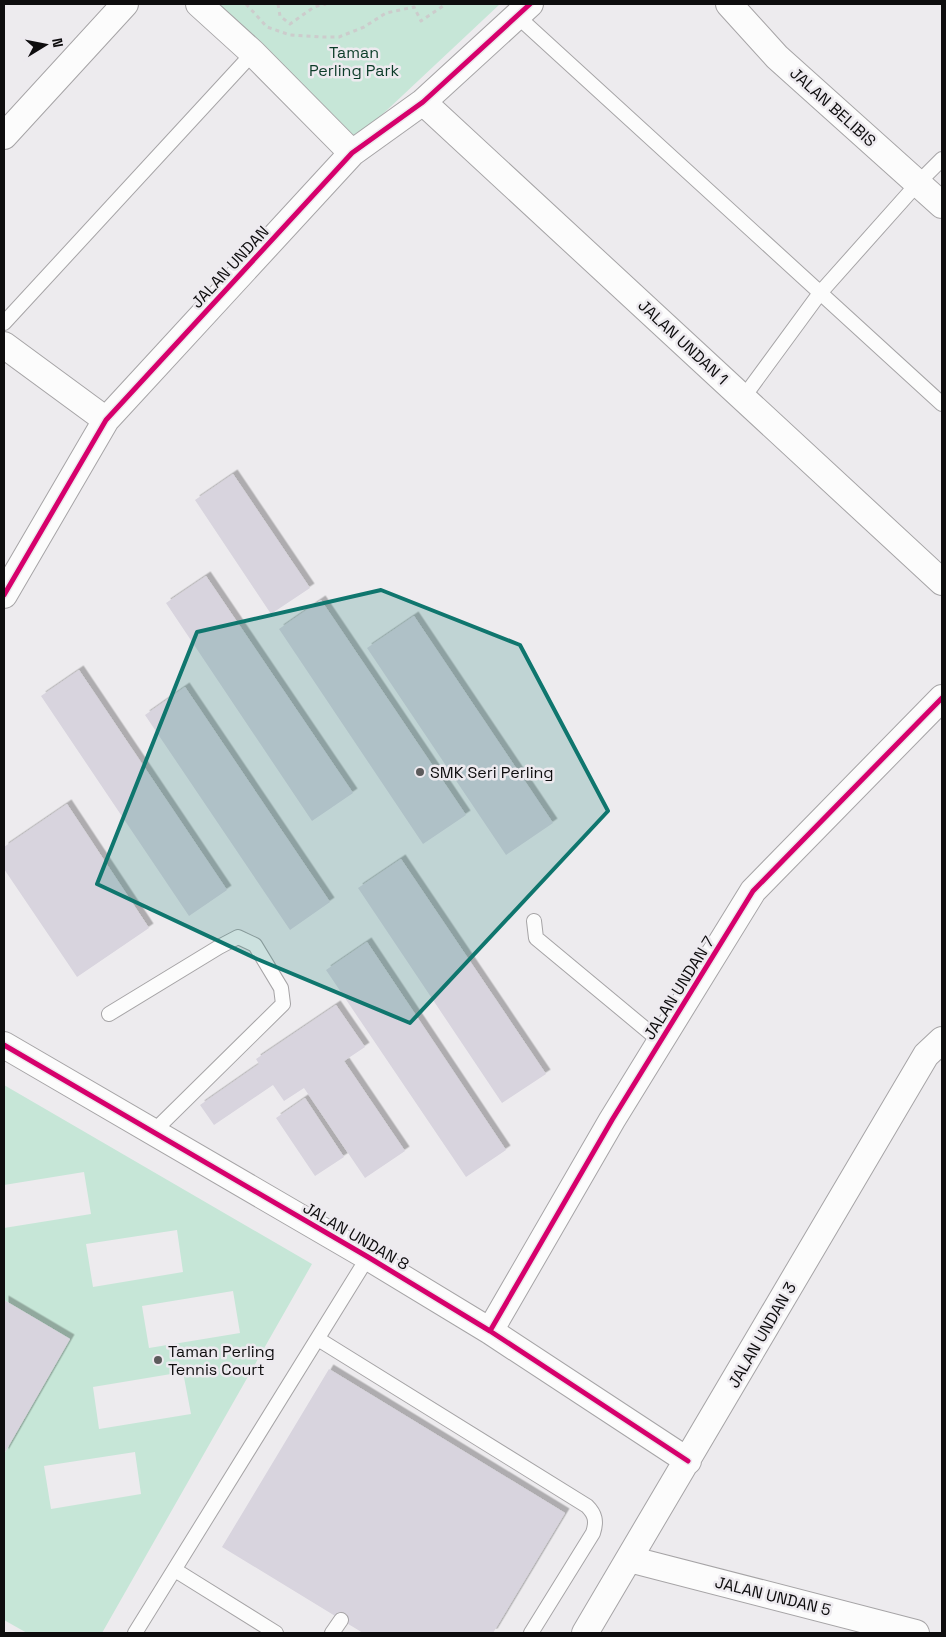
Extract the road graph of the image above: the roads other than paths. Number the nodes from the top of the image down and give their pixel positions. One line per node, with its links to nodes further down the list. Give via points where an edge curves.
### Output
1 (125, 4): 7 (street)
2 (199, 4): 5 (street)
3 (729, 4): 10 (street, JALAN BELIBIS, via 776,57)
4 (523, 10): 6 (street, JALAN UNDAN); 12 (lane)
5 (253, 53): 8 (street); 13 (lane)
6 (423, 102): 8 (street, JALAN UNDAN); 15 (street, JALAN UNDAN 1)
7 (4, 136)
8 (352, 153): 17 (street, JALAN UNDAN)
9 (942, 159): 10 (lane)
10 (918, 183): 11 (street, JALAN BELIBIS); 12 (lane)
11 (942, 205)
12 (820, 293): 15 (lane); 16 (lane)
13 (4, 323)
14 (4, 345): 17 (street)
15 (743, 398): 18 (street, JALAN UNDAN 1)
16 (942, 404)
17 (106, 420): 19 (street, JALAN UNDAN)
18 (942, 582)
19 (4, 595)
20 (942, 698): 24 (street, JALAN UNDAN 7, via 753,891)
21 (534, 921): 24 (lane, via 536,938)
22 (109, 1014): 26 (lane, via 238,937 254,945 281,988 283,1004)
23 (942, 1040): 30 (street, JALAN UNDAN 3, via 926,1055)
24 (660, 1041): 28 (street, JALAN UNDAN 7)
25 (4, 1045): 26 (street, JALAN UNDAN 8)
26 (152, 1133): 27 (street, JALAN UNDAN 8)
27 (368, 1257): 28 (street, JALAN UNDAN 8); 29 (lane)
28 (490, 1331): 30 (street, JALAN UNDAN 8)
29 (318, 1339): 32 (lane); 37 (lane, via 592,1511 596,1525 593,1533)
30 (688, 1461): 31 (street, JALAN UNDAN 3)
31 (629, 1559): 38 (street, JALAN UNDAN 3); 39 (street, JALAN UNDAN 5)
32 (175, 1570): 34 (lane); 35 (lane)
33 (341, 1620): 36 (lane)
34 (135, 1633)
35 (276, 1633)
36 (332, 1633)
37 (531, 1633)
38 (585, 1633)
39 (916, 1633)

